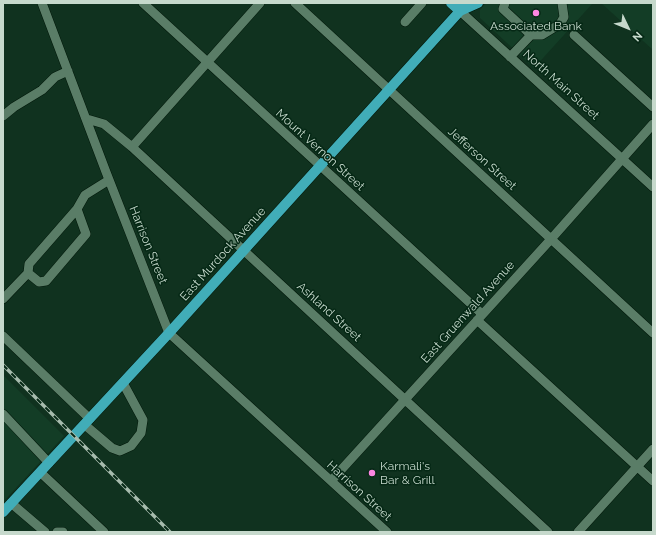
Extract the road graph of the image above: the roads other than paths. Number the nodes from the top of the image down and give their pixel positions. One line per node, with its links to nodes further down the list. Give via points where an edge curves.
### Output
1 (42, 3): 16 (street, Harrison Street)
2 (143, 3): 15 (street, Mount Vernon Street)
3 (260, 3): 15 (street)
4 (295, 3): 17 (street, Jefferson Street)
5 (422, 3): 11 (street)
6 (451, 3): 10 (main road, North Main Street)
7 (478, 3): 10 (main road)
8 (505, 3): 12 (street, via 503,9)
9 (562, 3): 12 (street, via 564,17 560,24 542,35)
10 (462, 7): 14 (street, North Main Street); 17 (main road, East Murdock Avenue)
11 (405, 22)
12 (531, 35): 14 (street)
13 (574, 35): 18 (street)
14 (510, 57): 23 (street, North Main Street)
15 (207, 63): 22 (street); 24 (street, Mount Vernon Street)
16 (68, 71): 19 (street); 20 (street, Harrison Street)
17 (389, 90): 24 (main road, East Murdock Avenue); 28 (street, Jefferson Street)
18 (653, 107)
19 (3, 116)
20 (87, 119): 22 (street, Ashland Street, via 104,124); 25 (street, Harrison Street)
21 (653, 124): 23 (street, East Gruenwald Avenue)
22 (132, 147): 29 (street, Ashland Street)
23 (622, 159): 26 (street, North Main Street); 28 (street, East Gruenwald Avenue)
24 (320, 165): 29 (main road, East Murdock Avenue); 32 (street, Mount Vernon Street)
25 (109, 180): 27 (street, via 86,195); 33 (street, Harrison Street)
26 (653, 187)
27 (77, 209): 30 (street, via 29,264); 30 (street, via 86,234 46,281 39,282)
28 (552, 238): 32 (street, East Gruenwald Avenue); 34 (street, Jefferson Street)
29 (243, 250): 33 (main road, East Murdock Avenue); 37 (street, Ashland Street)
30 (28, 273): 31 (street)
31 (3, 299)
32 (479, 317): 37 (street, East Gruenwald Avenue); 42 (street, Mount Vernon Street)
33 (169, 333): 36 (main road, East Murdock Avenue); 44 (street, Harrison Street)
34 (653, 333)
35 (3, 336): 39 (street)
36 (123, 383): 39 (main road, East Murdock Avenue); 39 (street, via 143,420 141,433 131,446 120,451 112,448)
37 (406, 398): 44 (street, East Gruenwald Avenue); 53 (street, Ashland Street)
38 (3, 416): 41 (street)
39 (87, 422): 41 (main road, East Murdock Avenue)
40 (653, 449): 42 (street)
41 (49, 463): 43 (main road, East Murdock Avenue)
42 (637, 467): 45 (street, Mount Vernon Street); 54 (street)
43 (40, 472): 46 (main road, East Murdock Avenue); 51 (street)
44 (331, 481): 52 (street, Harrison Street)
45 (653, 481)
46 (11, 503): 47 (main road, East Murdock Avenue); 48 (street)
47 (3, 512)
48 (45, 532)
49 (57, 532): 50 (street)
50 (63, 532)
51 (104, 532)
52 (387, 532)
53 (548, 532)
54 (578, 532)

